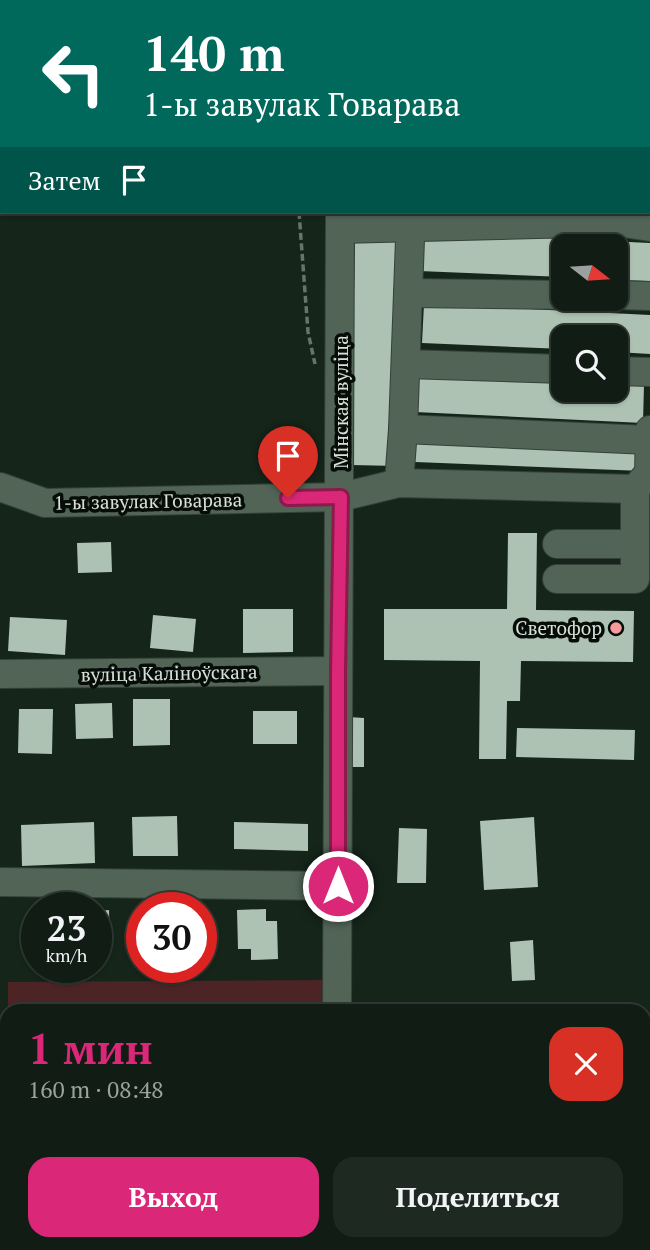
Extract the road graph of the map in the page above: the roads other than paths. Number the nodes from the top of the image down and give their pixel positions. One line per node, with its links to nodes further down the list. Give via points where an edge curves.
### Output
1 (411, 219): 2 (street); 3 (street); 4 (street)
2 (340, 220): 17 (street, Мінская вуліца)
3 (637, 221)
4 (408, 293): 5 (street); 8 (street)
5 (551, 295)
6 (628, 295): 7 (street)
7 (650, 296)
8 (406, 363): 9 (street); 12 (street)
9 (551, 369)
10 (628, 371): 11 (street)
11 (650, 372)
12 (403, 429): 13 (street); 15 (street)
13 (649, 435): 14 (street)
14 (645, 478): 15 (street, 1-ы завулак Говарава); 19 (street)
15 (399, 483): 17 (street, 1-ы завулак Говарава)
16 (0, 487): 17 (street, 1-ы завулак Говарава, via 46,503)
17 (341, 497): 21 (street, Мінская вуліца)
18 (557, 544): 19 (street)
19 (635, 544): 20 (street, via 635,579)
20 (557, 579)
21 (338, 671): 22 (street, вуліца Каліноўскага); 24 (street, Мінская вуліца)
22 (0, 674)
23 (0, 882): 24 (street)
24 (338, 886): 25 (street, Мінская вуліца)
25 (337, 1004)

